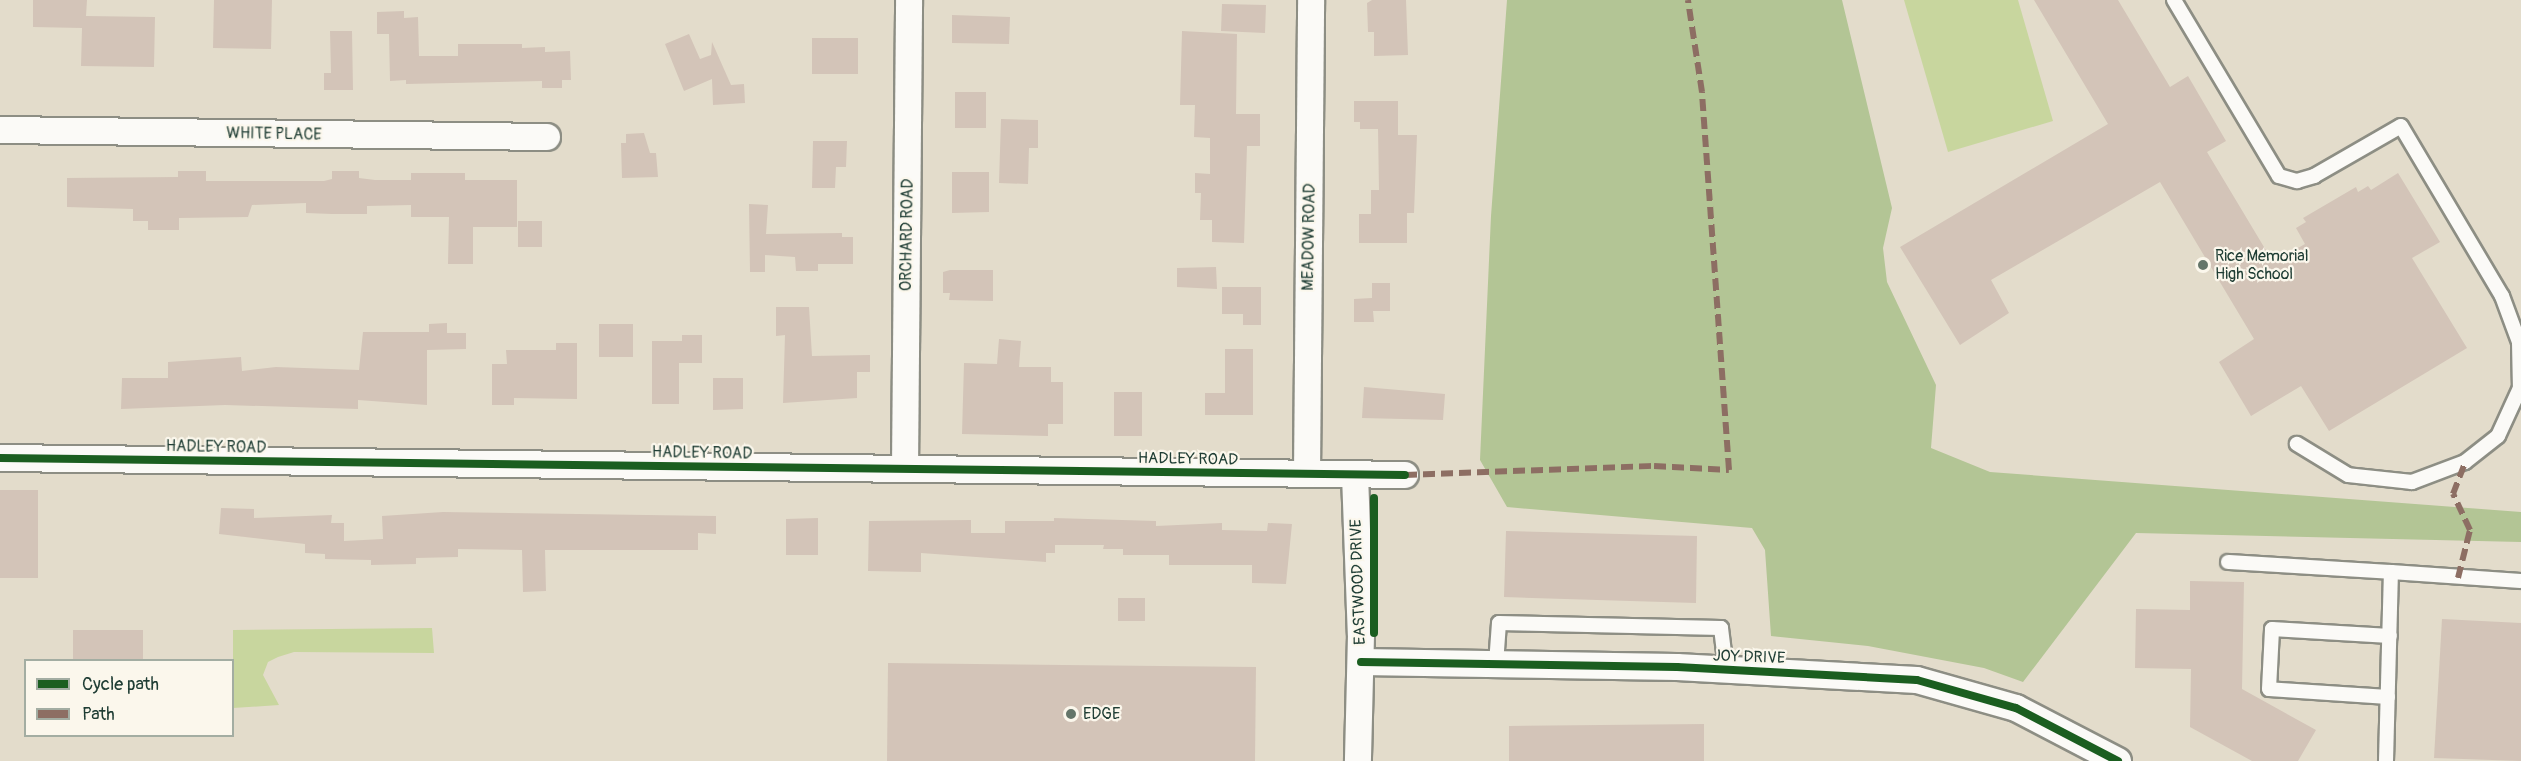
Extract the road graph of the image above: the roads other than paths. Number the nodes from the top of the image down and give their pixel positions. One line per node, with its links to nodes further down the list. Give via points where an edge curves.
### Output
1 (909, 0): 8 (street, ORCHARD ROAD)
2 (1311, 0): 9 (street, MEADOW ROAD)
3 (2174, 0): 6 (lane, via 2279,176 2297,181 2314,176 2401,126 2502,296 2519,342 2520,388 2498,436 2464,462 2412,482 2348,475)
4 (0, 130): 5 (street, WHITE PLACE)
5 (547, 137)
6 (2297, 444)
7 (0, 458): 8 (street, HADLEY ROAD)
8 (905, 469): 9 (street, HADLEY ROAD)
9 (1307, 474): 10 (street, HADLEY ROAD)
10 (1354, 475): 11 (street, HADLEY ROAD); 16 (street, EASTWOOD DRIVE)
11 (1404, 475)
12 (2228, 562): 13 (lane)
13 (2391, 572): 14 (lane); 15 (lane)
14 (2521, 581)
15 (2390, 636): 19 (lane); 19 (lane, via 2272,629 2269,689)
16 (1360, 662): 17 (street, JOY DRIVE); 20 (street, EASTWOOD DRIVE)
17 (1496, 664): 18 (street, JOY DRIVE); 18 (lane, via 1499,623 1522,623 1721,628)
18 (1726, 669): 21 (street, JOY DRIVE, via 1906,679 1976,694 2054,725)
19 (2388, 698): 22 (lane)
20 (1358, 761)
21 (2118, 761)
22 (2386, 761)

